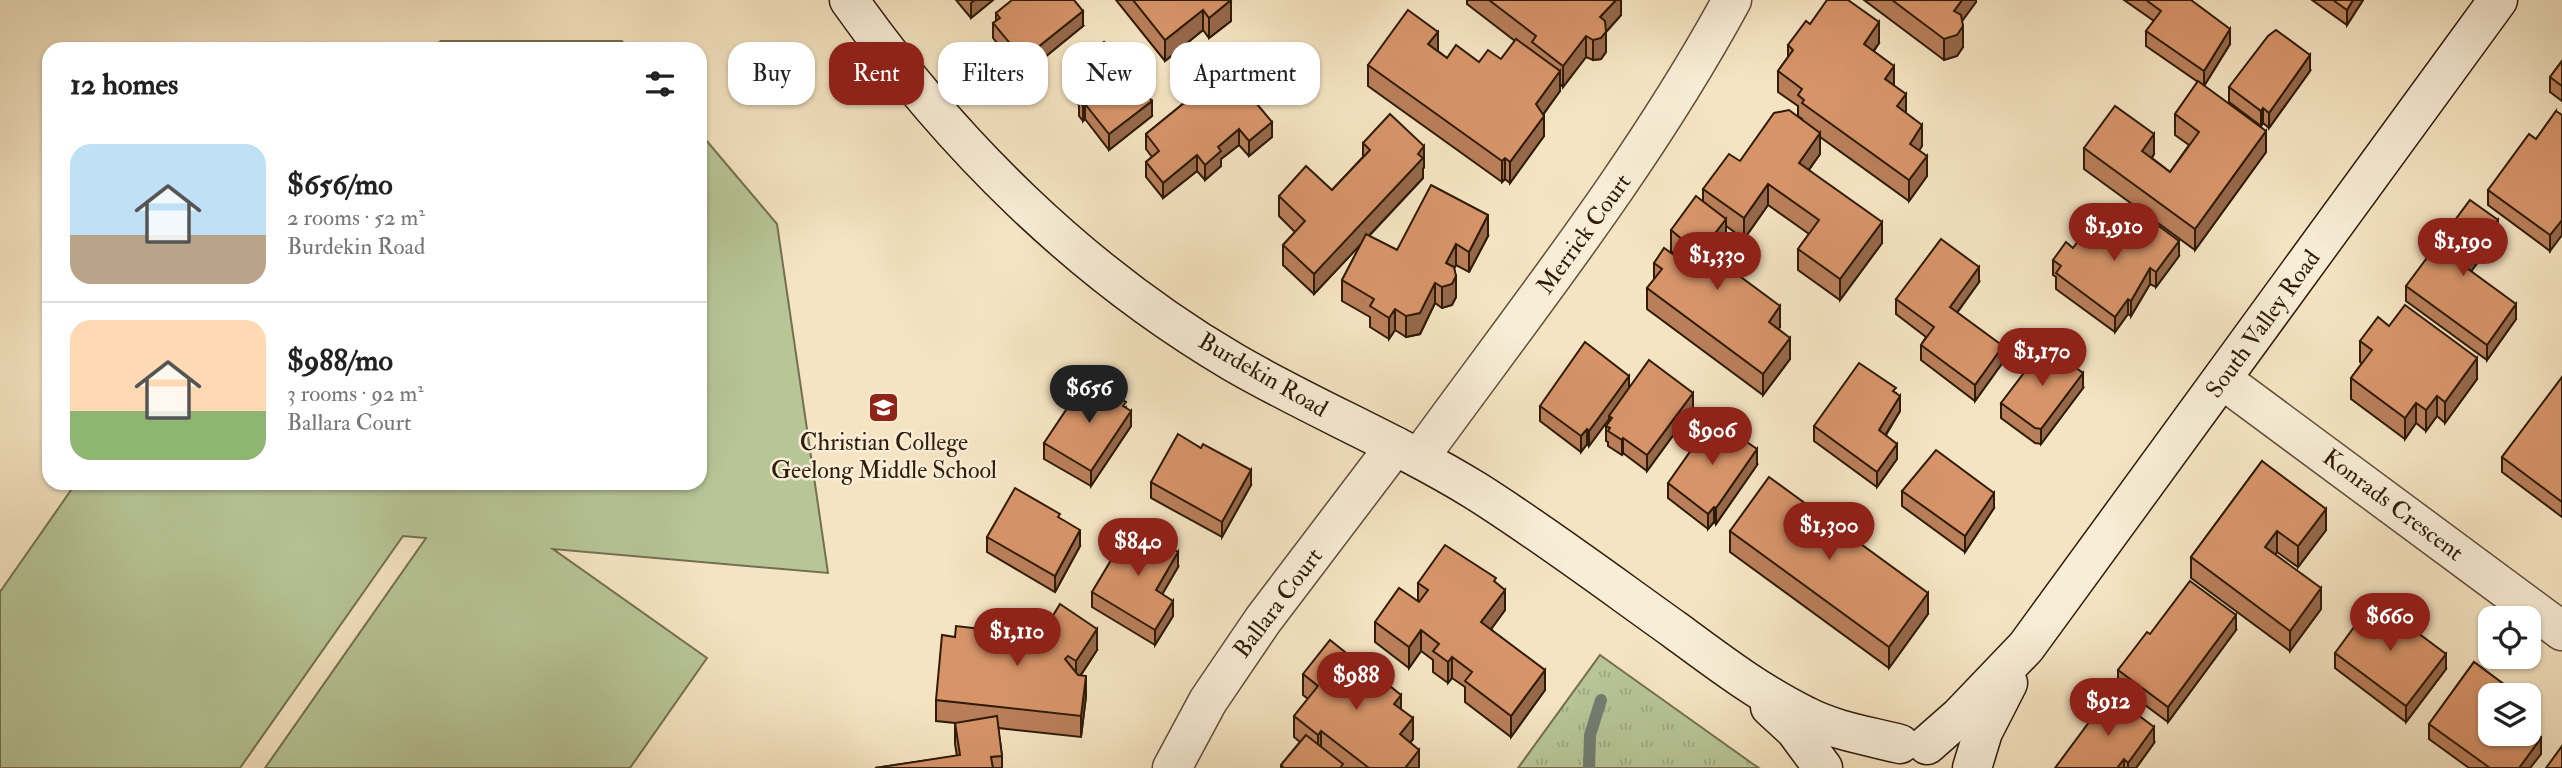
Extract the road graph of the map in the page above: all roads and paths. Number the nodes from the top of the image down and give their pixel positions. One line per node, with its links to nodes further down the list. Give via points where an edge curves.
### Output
1 (849, 0): 5 (street, Burdekin Road, via 947,125 1013,193 1115,282 1231,360)
2 (1732, 0): 5 (street, Merrick Court, via 1642,152 1559,271)
3 (2498, 0): 4 (street, South Valley Road)
4 (2223, 380): 6 (street, Konrads Crescent); 7 (street, South Valley Road)
5 (1407, 452): 8 (street, Burdekin Road, via 1477,492); 10 (street, Ballara Court, via 1255,632 1208,701)
6 (2562, 631)
7 (2026, 647): 9 (street, South Valley Road, via 1960,716); 14 (street, South Valley Road, via 1983,732)
8 (1738, 676): 9 (street, Burdekin Road, via 1808,717); 11 (street, Burdekin Road, via 1795,730)
9 (1914, 745): 12 (street, South Valley Road, via 1882,752); 13 (street, Burdekin Road, via 1944,752)
10 (1172, 768)
11 (1823, 768)
12 (1866, 768)
13 (1961, 768)
14 (1972, 768)

